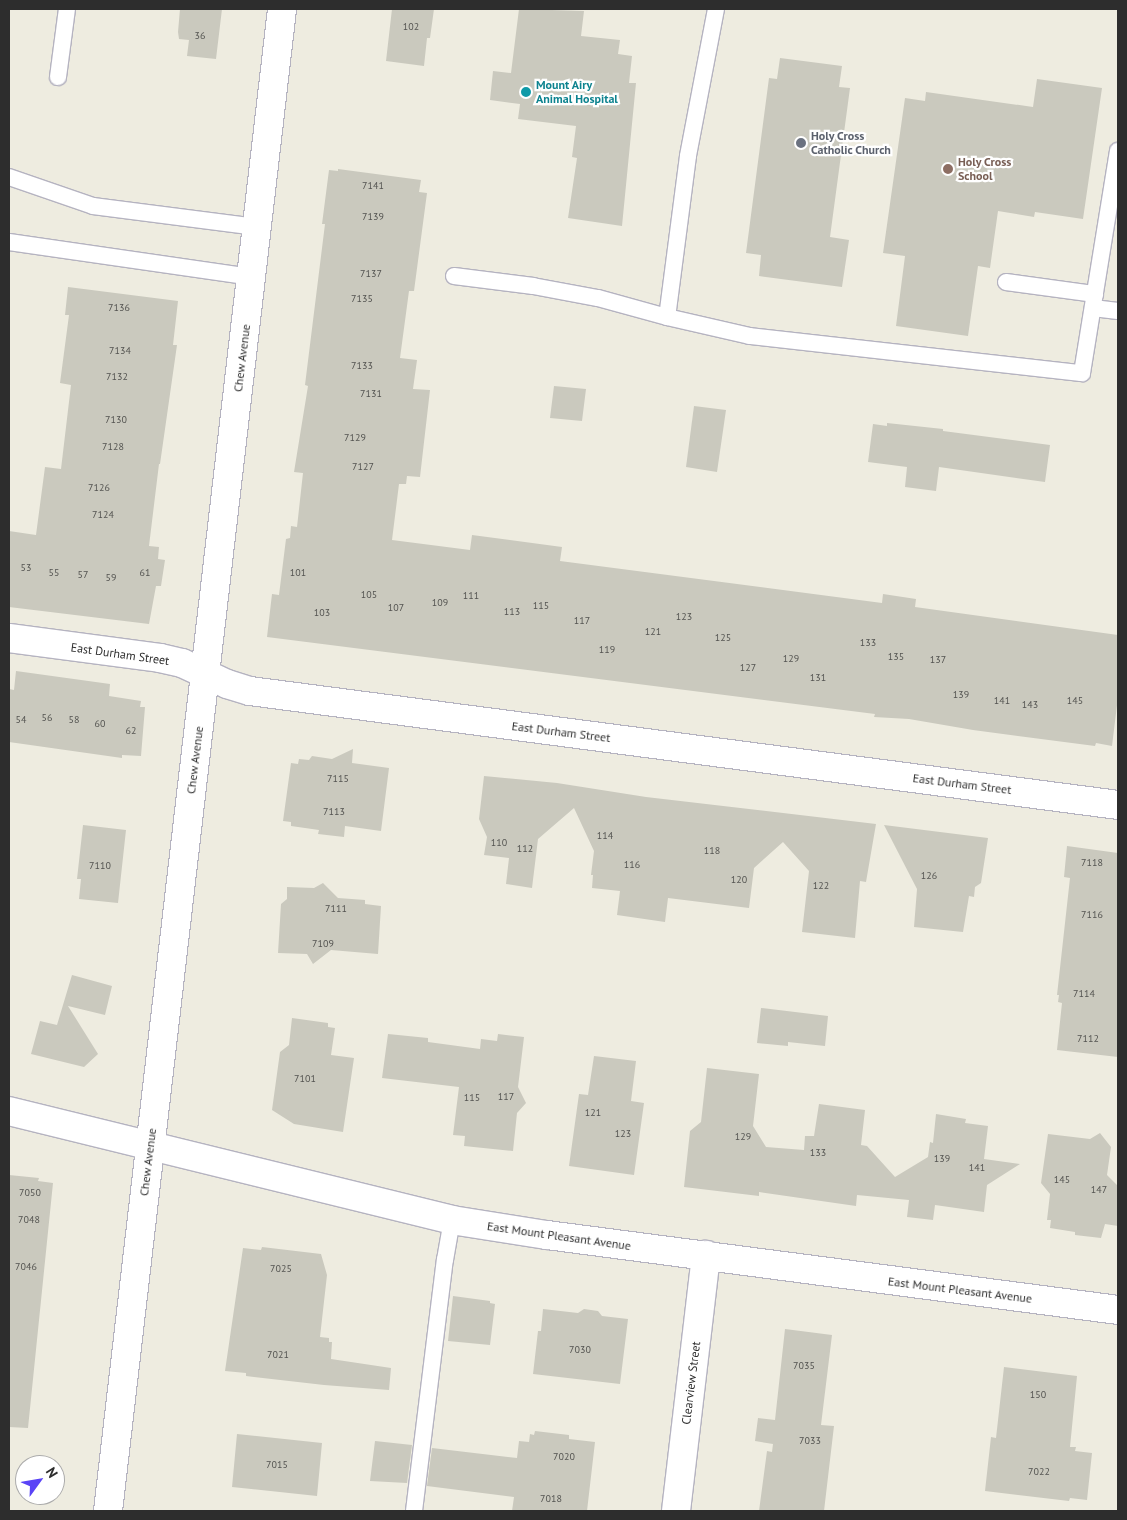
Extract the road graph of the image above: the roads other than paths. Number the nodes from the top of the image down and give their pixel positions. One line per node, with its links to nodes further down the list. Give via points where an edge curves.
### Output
1 (67, 9): 4 (lane)
2 (282, 9): 7 (street, Chew Avenue)
3 (716, 9): 14 (lane, via 688,156)
4 (58, 77)
5 (1118, 152): 12 (lane)
6 (9, 177): 7 (lane, via 93,206)
7 (257, 226): 10 (street, Chew Avenue)
8 (9, 242): 10 (lane)
9 (454, 276): 14 (lane, via 598,298)
10 (252, 277): 16 (street, Chew Avenue)
11 (1006, 282): 12 (lane)
12 (1094, 301): 13 (lane); 14 (lane, via 1082,373 750,336)
13 (1118, 310)
14 (667, 317)
15 (9, 638): 16 (street, East Durham Street, via 160,658 182,663)
16 (205, 674): 17 (street, East Durham Street, via 250,691); 19 (street, Chew Avenue)
17 (1118, 804)
18 (9, 1111): 19 (street, East Mount Pleasant Avenue)
19 (150, 1146): 20 (street, East Mount Pleasant Avenue); 23 (street, Chew Avenue)
20 (452, 1220): 21 (street, East Mount Pleasant Avenue); 24 (lane, via 444,1260)
21 (706, 1255): 22 (street, East Mount Pleasant Avenue); 25 (street, Clearview Street)
22 (1118, 1310)
23 (108, 1511)
24 (414, 1511)
25 (676, 1511)

